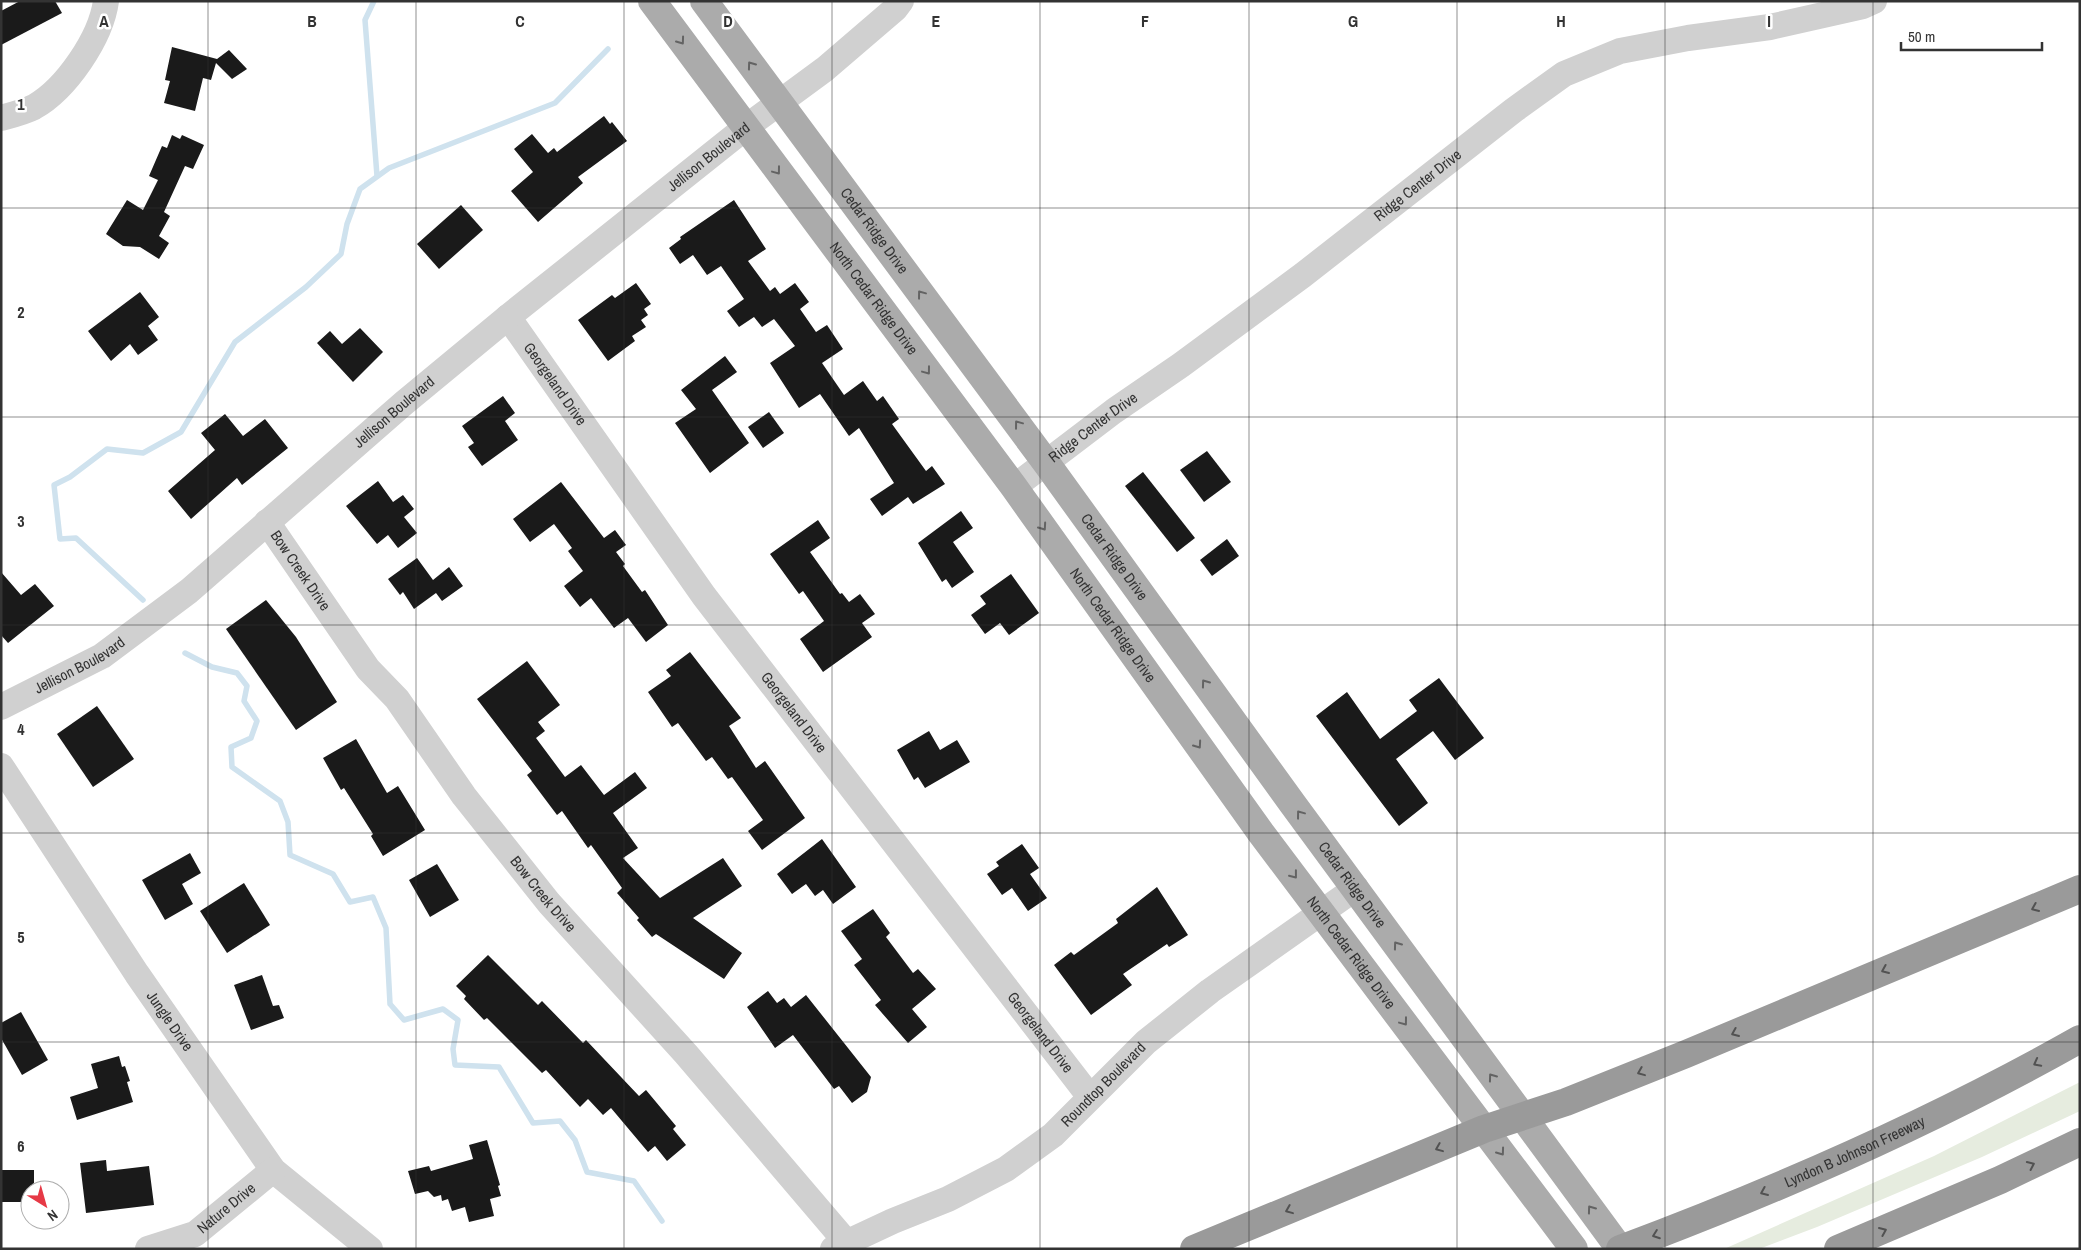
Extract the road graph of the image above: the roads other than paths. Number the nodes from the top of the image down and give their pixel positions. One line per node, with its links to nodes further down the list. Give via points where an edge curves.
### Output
1 (106, 1): 7 (street, via 86,54 60,86 34,106)
2 (652, 1): 8 (main road, North Cedar Ridge Drive, one-way to 8)
3 (704, 1): 6 (main road, Cedar Ridge Drive, one-way to 3)
4 (901, 1): 6 (street, Jellison Boulevard, via 896,9)
5 (1874, 1): 10 (street, Ridge Center Drive, via 1770,27 1620,51 1564,74 1303,275 1181,366 1112,412)
6 (780, 104): 8 (street, Jellison Boulevard); 10 (main road, Cedar Ridge Drive, one-way to 6)
7 (1, 118)
8 (745, 128): 9 (street, Jellison Boulevard); 11 (main road, North Cedar Ridge Drive, one-way to 11)
9 (508, 317): 12 (street, Jellison Boulevard); 19 (street, Georgeland Drive, via 704,596)
10 (1047, 464): 11 (street, Ridge Center Drive); 15 (main road, Cedar Ridge Drive, one-way to 10)
11 (1014, 487): 17 (main road, North Cedar Ridge Drive, one-way to 17, via 1257,828)
12 (267, 522): 13 (street, Jellison Boulevard, via 189,591 102,656); 24 (street, Bow Creek Drive, via 368,669 397,700 464,796 549,903 686,1054)
13 (1, 707)
14 (1, 766): 23 (street, Jungle Drive, via 137,974)
15 (1356, 888): 17 (street, Roundtop Boulevard); 20 (main road, Cedar Ridge Drive, one-way to 15)
16 (2080, 889): 20 (highway, one-way to 20, via 1686,1054 1566,1102)
17 (1323, 913): 19 (street, Roundtop Boulevard, via 1210,991 1146,1042); 21 (main road, North Cedar Ridge Drive, one-way to 21)
18 (2080, 1039): 29 (highway, Lyndon B Johnson Freeway, one-way to 29, via 1944,1112 1816,1171)
19 (1090, 1098): 24 (street, Roundtop Boulevard, via 1053,1135 1006,1169 948,1199)
20 (1521, 1116): 21 (highway); 29 (main road, one-way to 20)
21 (1484, 1129): 27 (highway, one-way to 27); 28 (main road, North Cedar Ridge Drive, one-way to 28)
22 (2080, 1142): 30 (highway, one-way to 22)
23 (273, 1170): 25 (street, Nature Drive, via 195,1234); 26 (street, Jungle Drive)
24 (840, 1246)
25 (148, 1249)
26 (370, 1249)
27 (1194, 1249)
28 (1574, 1249)
29 (1620, 1249)
30 (1838, 1249)

